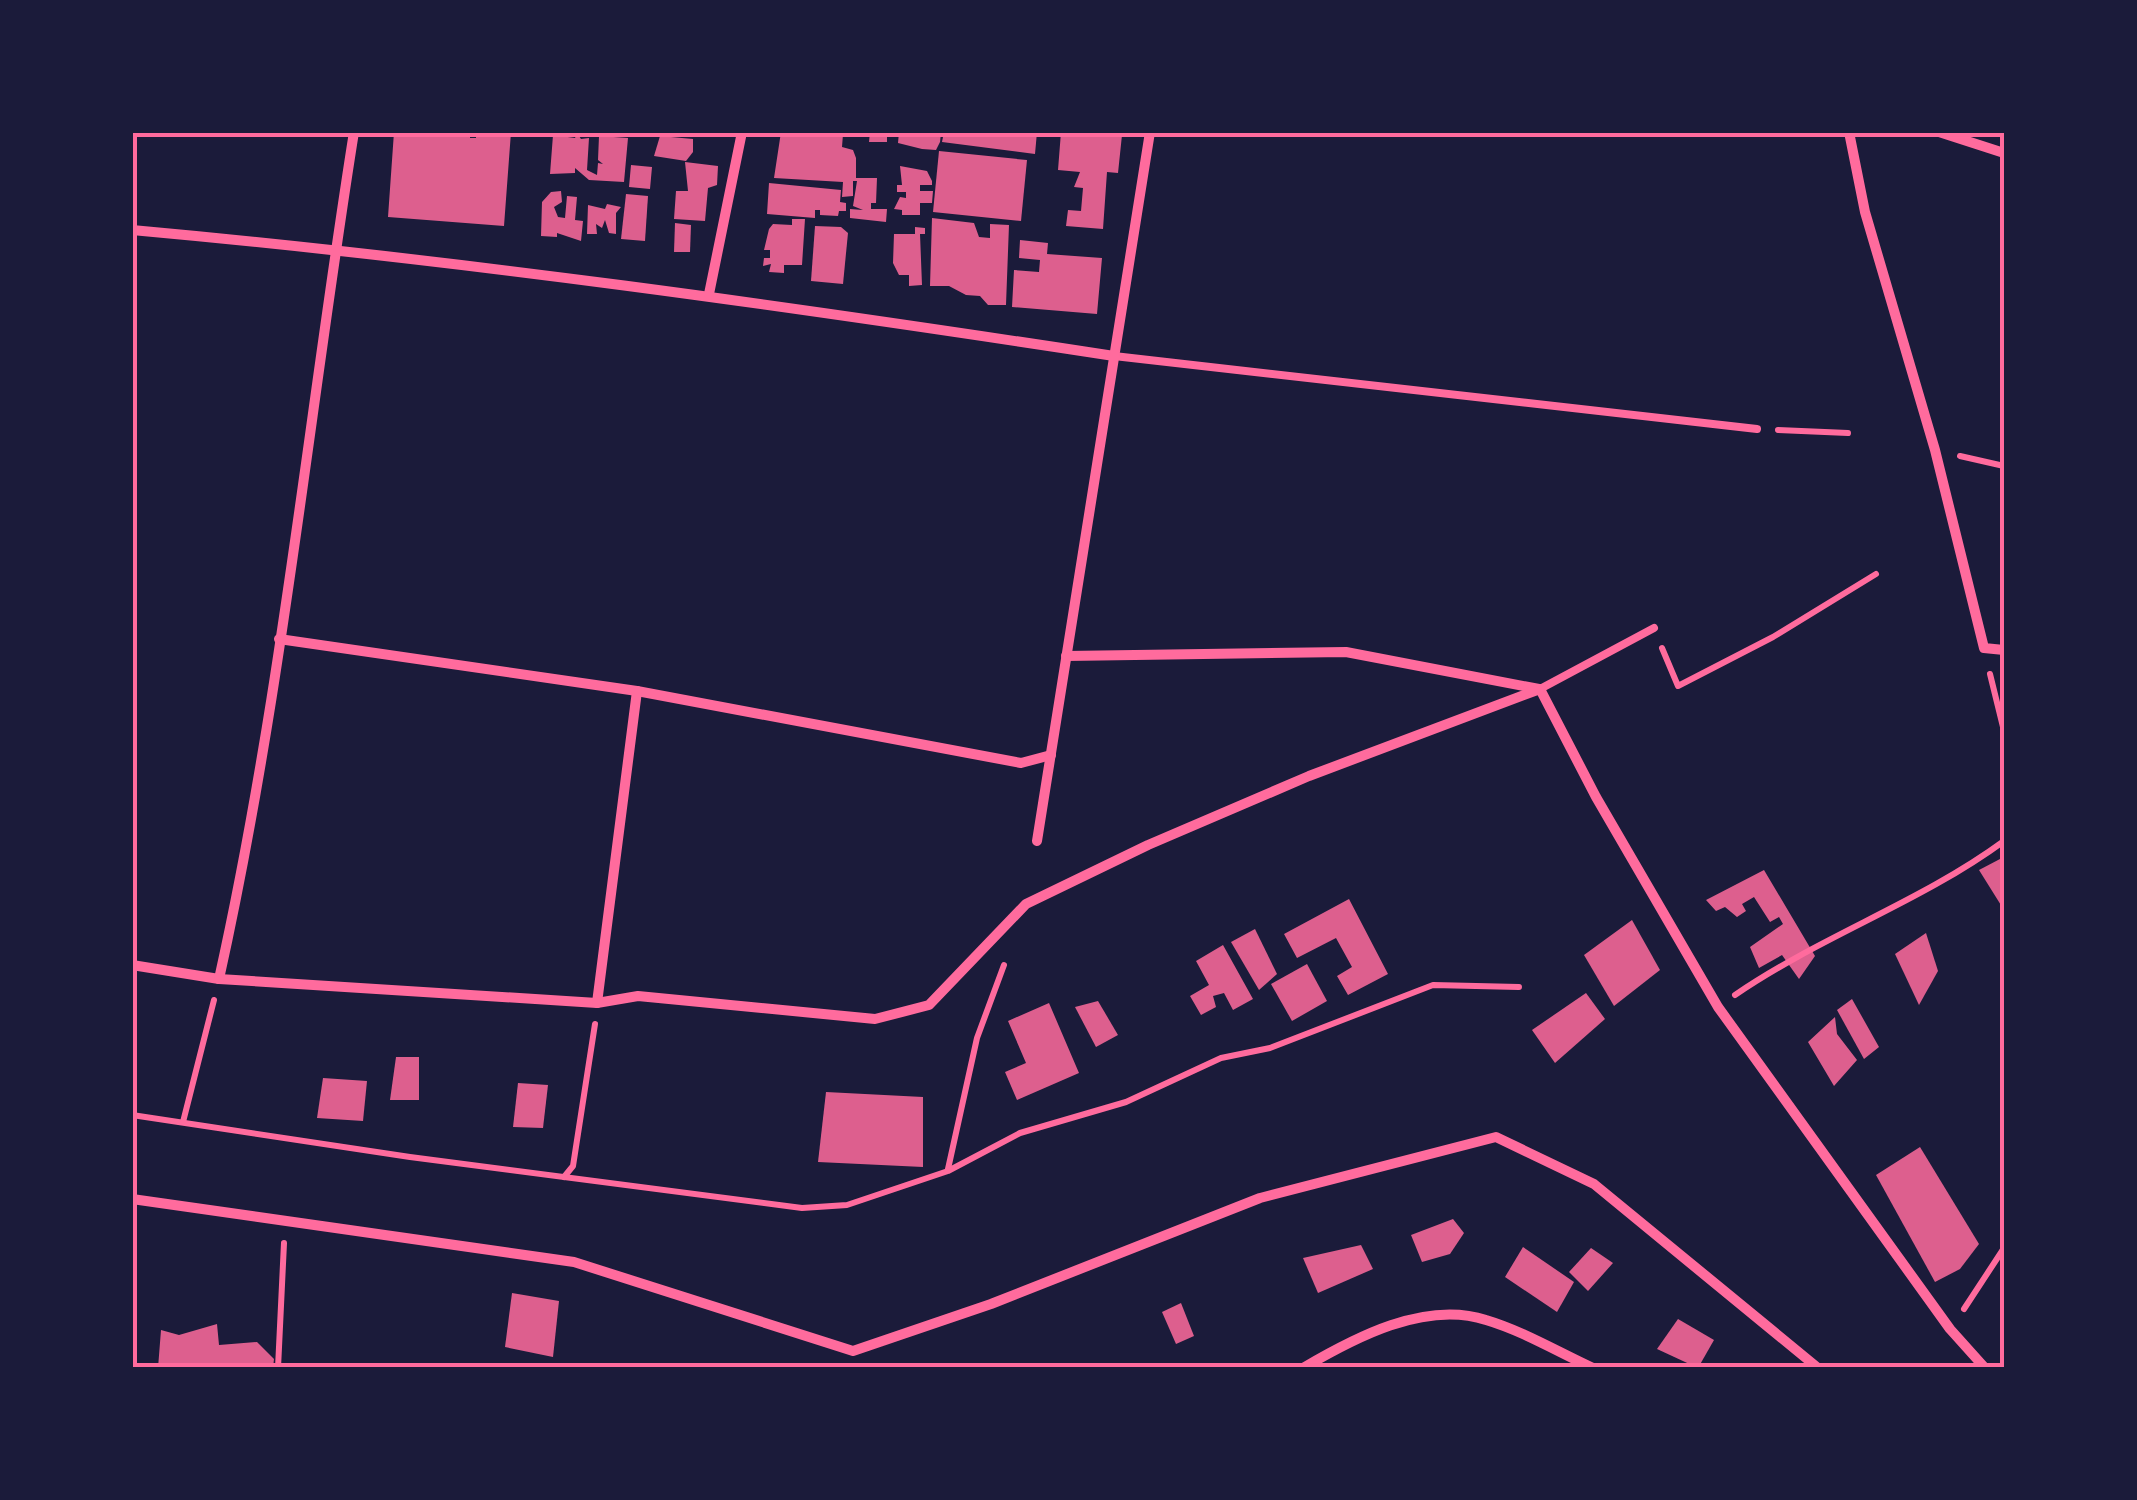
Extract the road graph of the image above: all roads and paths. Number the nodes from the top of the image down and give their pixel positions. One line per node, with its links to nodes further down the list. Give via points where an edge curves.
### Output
1 (354, 132): 8 (street)
2 (742, 132): 9 (street)
3 (1150, 132): 10 (street)
4 (1940, 132): 6 (street)
5 (1851, 134): 13 (street, via 1865,212)
6 (2004, 153)
7 (132, 230): 8 (street)
8 (335, 248): 9 (street); 17 (street)
9 (709, 294): 10 (street)
10 (1114, 356): 11 (lane); 20 (street)
11 (1757, 429): 12 (path)
12 (1848, 434)
13 (1935, 450): 14 (path); 18 (street)
14 (2004, 466)
15 (1876, 574): 16 (path, via 1774,638 1678,686)
16 (1654, 628): 21 (lane)
17 (280, 639): 22 (street); 29 (street)
18 (1984, 648): 19 (street); 23 (path)
19 (2004, 650)
20 (1066, 656): 21 (street, via 1346,652); 24 (street)
21 (1540, 689): 31 (street, via 1309,776 1026,904 929,1005 876,1019 638,996); 32 (street)
22 (637, 690): 24 (street, via 1022,762); 31 (street)
23 (2004, 731)
24 (1051, 755): 26 (street)
25 (2004, 840): 32 (path, via 1951,880 1803,954)
26 (1037, 841)
27 (1008, 954): 35 (path, via 977,1038)
28 (132, 966): 29 (street)
29 (219, 979): 31 (street); 34 (path)
30 (1519, 986): 35 (path, via 1432,985 1270,1048 1221,1058 1126,1102 1020,1133)
31 (598, 1003): 36 (path, via 573,1166)
32 (1718, 1008): 40 (street)
33 (132, 1115): 34 (path)
34 (183, 1122): 36 (path)
35 (948, 1171): 36 (path, via 846,1205 802,1208)
36 (564, 1177)
37 (132, 1199): 38 (street)
38 (286, 1221): 41 (path); 44 (street, via 574,1262 853,1351 1260,1198 1496,1137 1594,1184)
39 (2004, 1248): 40 (path)
40 (1950, 1329): 45 (street)
41 (278, 1368)
42 (1302, 1368): 43 (street, via 1359,1335 1430,1317 1484,1318)
43 (1593, 1368)
44 (1818, 1368)
45 (1986, 1368)

